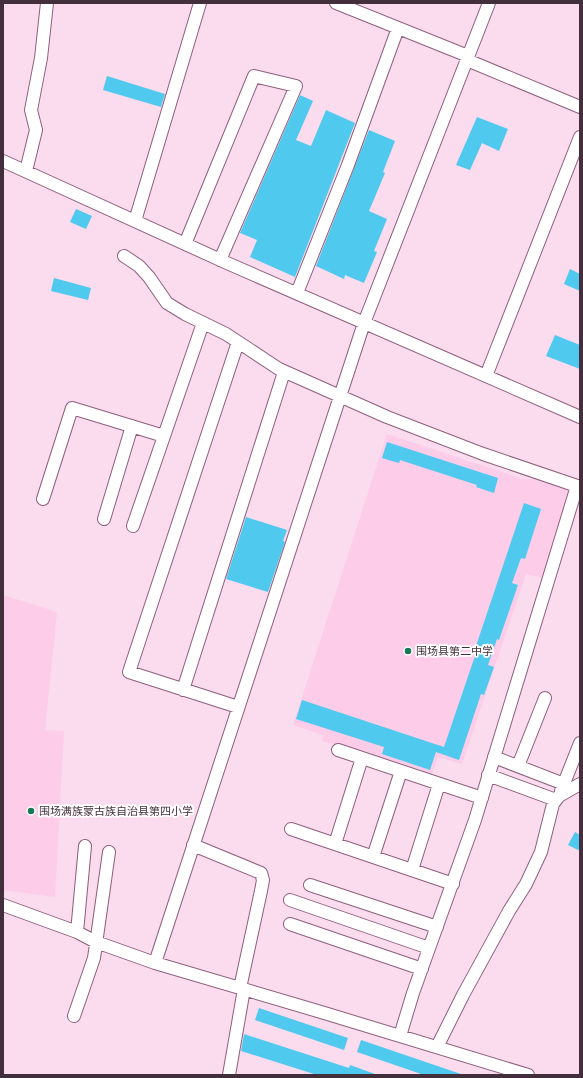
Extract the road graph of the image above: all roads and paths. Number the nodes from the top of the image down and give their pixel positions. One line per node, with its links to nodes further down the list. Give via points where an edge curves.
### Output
1 (47, 3): 10 (street, via 42,58 31,110 36,130)
2 (200, 3): 11 (street)
3 (336, 3): 5 (street)
4 (489, 3): 6 (street)
5 (398, 28): 6 (street); 15 (street, via 348,165)
6 (468, 58): 7 (street); 17 (street)
7 (580, 107)
8 (580, 137): 20 (street)
9 (3, 161): 10 (street)
10 (26, 171): 11 (street)
11 (135, 221): 12 (street)
12 (185, 244): 14 (street); 14 (street, via 254,76 296,86)
13 (124, 256): 16 (street, via 149,277 166,303)
14 (220, 260): 15 (street)
15 (297, 293): 17 (street)
16 (203, 323): 18 (street); 24 (street)
17 (364, 323): 20 (street); 21 (street)
18 (238, 342): 19 (street); 29 (street, via 129,672)
19 (284, 372): 21 (street); 29 (street)
20 (486, 376): 22 (street)
21 (340, 396): 25 (street, via 483,454); 31 (street)
22 (580, 417)
23 (132, 426): 24 (street); 26 (street, via 72,408); 27 (street)
24 (164, 436): 28 (street)
25 (578, 486): 34 (street)
26 (43, 499)
27 (104, 519)
28 (133, 526)
29 (183, 690): 31 (street)
30 (545, 698): 36 (street)
31 (238, 707): 46 (street)
32 (580, 743): 40 (street)
33 (338, 750): 35 (street)
34 (494, 757): 36 (street); 38 (street)
35 (362, 758): 37 (street); 45 (street)
36 (518, 766): 40 (street)
37 (402, 771): 39 (street); 49 (street)
38 (488, 775): 42 (street); 43 (street)
39 (440, 784): 42 (street); 50 (street)
40 (564, 784): 43 (street)
41 (580, 784): 43 (street)
42 (482, 798): 51 (street)
43 (557, 798): 65 (street, via 553,804 541,852 526,884 459,1002)
44 (291, 829): 45 (street)
45 (335, 844): 49 (street)
46 (193, 845): 60 (street); 62 (street, via 261,873 263,880)
47 (85, 846): 57 (street)
48 (109, 852): 58 (street)
49 (373, 857): 50 (street)
50 (412, 870): 51 (street)
51 (453, 884): 56 (street)
52 (310, 885): 56 (street)
53 (290, 900): 59 (street)
54 (3, 905): 57 (street)
55 (290, 924): 61 (street)
56 (437, 927): 59 (street)
57 (77, 932): 58 (street)
58 (96, 942): 60 (street); 63 (street, via 94,958)
59 (429, 948): 61 (street)
60 (155, 963): 62 (street)
61 (422, 969): 64 (street)
62 (242, 989): 64 (street); 66 (street)
63 (74, 1016)
64 (400, 1036): 65 (street)
65 (438, 1047): 67 (street)
66 (229, 1075)
67 (528, 1075)

